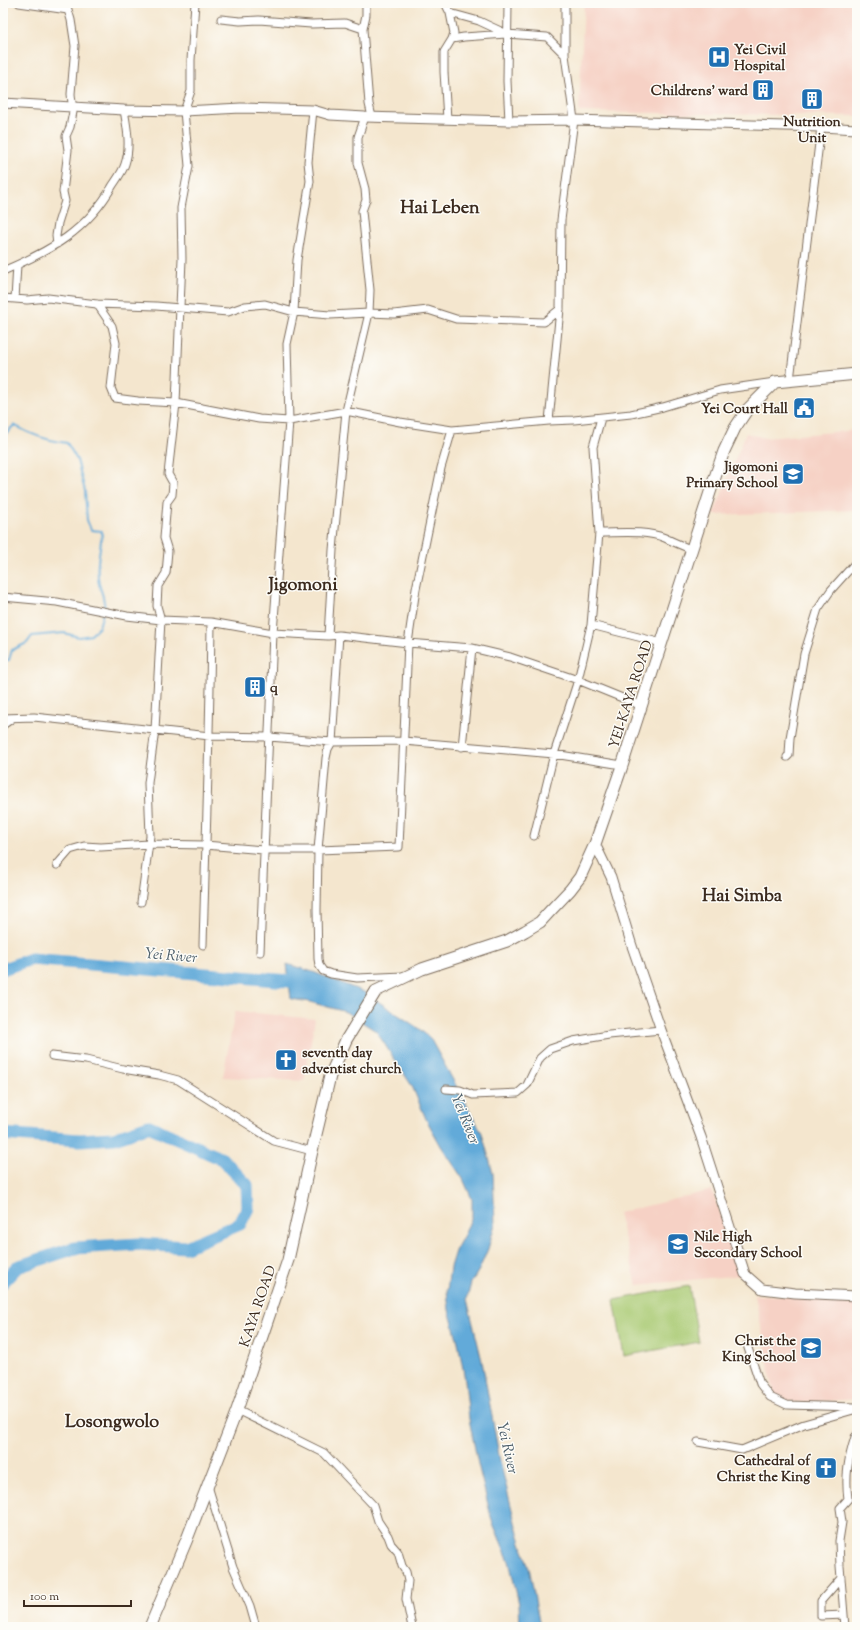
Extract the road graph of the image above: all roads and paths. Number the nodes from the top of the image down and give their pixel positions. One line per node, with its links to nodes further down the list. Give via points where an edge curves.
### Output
1 (19, 3): 7 (street)
2 (195, 3): 18 (street, via 191,91)
3 (366, 3): 10 (street)
4 (445, 3): 8 (street)
5 (508, 3): 11 (street)
6 (565, 3): 13 (street)
7 (67, 7): 15 (street, via 75,46)
8 (450, 13): 11 (street, via 479,21); 12 (street, via 454,33)
9 (221, 19): 10 (street, via 311,24 345,23)
10 (363, 29): 19 (street)
11 (507, 34): 12 (street); 13 (street, via 547,37); 22 (street)
12 (452, 39): 20 (street, via 444,52)
13 (565, 54): 21 (street)
14 (3, 103): 15 (street)
15 (72, 108): 16 (street); 25 (street, via 70,127 66,136 68,150 63,192 65,201 58,223)
16 (124, 110): 18 (street); 25 (street, via 128,137 125,164 104,202 77,230)
17 (313, 110): 18 (street, via 241,108); 19 (street, via 330,115); 33 (street, via 308,162 310,181 297,260)
18 (184, 111): 31 (street, via 189,166 181,208)
19 (369, 117): 20 (street); 34 (street, via 358,137 358,163 366,200 362,211 370,290)
20 (447, 119): 22 (street)
21 (574, 120): 22 (street); 23 (street); 32 (street, via 561,220)
22 (509, 121)
23 (821, 126): 24 (street); 36 (street)
24 (857, 129)
25 (57, 244): 26 (street)
26 (16, 265): 27 (street); 29 (street)
27 (3, 272)
28 (3, 298): 29 (street)
29 (15, 299): 30 (street, via 48,298)
30 (97, 304): 31 (street); 38 (street, via 112,326 116,343 111,388 115,398 138,402)
31 (180, 309): 33 (street, via 228,312 245,306 265,304); 38 (street)
32 (560, 309): 34 (street, via 544,322 456,319 428,310 394,314); 42 (street)
33 (294, 312): 34 (street, via 330,315); 41 (street, via 287,344)
34 (369, 313): 39 (street)
35 (857, 374): 36 (main road)
36 (790, 380): 37 (main road)
37 (775, 382): 40 (street, via 720,390 663,407); 45 (main road, YEI-KAYA ROAD, via 747,410 735,428 724,451)
38 (176, 403): 41 (street, via 259,419); 48 (street, via 168,474 173,483 172,495 167,502 164,531 168,551 166,573 158,586 157,606)
39 (346, 411): 41 (street); 43 (street); 53 (street)
40 (601, 418): 42 (street); 44 (street, via 593,447)
41 (289, 421): 51 (street)
42 (549, 421): 43 (street)
43 (452, 430): 54 (street, via 441,468 416,589)
44 (599, 533): 45 (street, via 664,537); 50 (street)
45 (691, 549): 55 (main road, YEI-KAYA ROAD)
46 (857, 561): 69 (street, via 818,609 804,654)
47 (3, 596): 48 (street, via 57,602)
48 (161, 620): 49 (street); 62 (street)
49 (211, 622): 51 (street); 63 (street)
50 (591, 625): 55 (street); 57 (street)
51 (273, 633): 53 (street); 64 (street)
52 (340, 635): 53 (street); 54 (street); 66 (street)
53 (328, 636)
54 (408, 643): 56 (street); 65 (street)
55 (662, 643): 58 (main road, YEI-KAYA ROAD)
56 (472, 648): 57 (street, via 510,657); 67 (street)
57 (578, 680): 58 (street); 68 (street)
58 (642, 706): 70 (main road, YEI-KAYA ROAD)
59 (3, 718): 60 (street)
60 (13, 718): 61 (street); 62 (street, via 34,717)
61 (3, 725)
62 (155, 730): 63 (street); 72 (street, via 148,783)
63 (210, 736): 64 (street); 74 (street)
64 (269, 737): 66 (street); 75 (street)
65 (404, 740): 66 (street); 67 (street); 76 (street, via 399,847)
66 (332, 742): 76 (street, via 326,758)
67 (462, 747): 68 (street)
68 (554, 754): 70 (street); 71 (street)
69 (787, 758)
70 (622, 765): 73 (main road, YEI-KAYA ROAD)
71 (534, 836)
72 (149, 844): 74 (street); 77 (street, via 75,847); 78 (street)
73 (595, 844): 81 (main road, YEI-KAYA ROAD, via 580,877 540,922 507,941); 83 (street, via 611,877)
74 (205, 845): 75 (street); 79 (street)
75 (263, 850): 76 (street); 80 (street)
76 (318, 850): 81 (street, via 318,959 323,971 357,978)
77 (58, 865)
78 (141, 902)
79 (203, 945)
80 (260, 952)
81 (406, 976): 82 (main road, YEI-KAYA ROAD)
82 (376, 991): 86 (main road, KAYA ROAD, via 351,1030 330,1076)
83 (661, 1030): 85 (street, via 573,1041 550,1049 540,1058 527,1085 518,1093 473,1095 460,1090); 87 (street, via 701,1137 745,1274 762,1289)
84 (52, 1056): 86 (street, via 86,1060 178,1080 274,1140)
85 (446, 1089)
86 (312, 1151): 90 (main road, KAYA ROAD, via 288,1260)
87 (857, 1296)
88 (747, 1345): 89 (street, via 760,1384 770,1397 788,1405)
89 (857, 1408): 92 (street, via 804,1424 742,1450)
90 (237, 1410): 93 (main road, KAYA ROAD); 98 (street, via 324,1453 373,1505 378,1521 398,1552 406,1572 406,1598)
91 (857, 1435): 94 (street, via 848,1458 848,1499 840,1508)
92 (698, 1442)
93 (208, 1486): 96 (main road, KAYA ROAD); 97 (street, via 233,1567)
94 (841, 1578): 95 (street); 95 (street, via 821,1601 821,1616)
95 (844, 1615): 99 (street)
96 (150, 1627)
97 (256, 1627)
98 (412, 1627)
99 (845, 1627)

